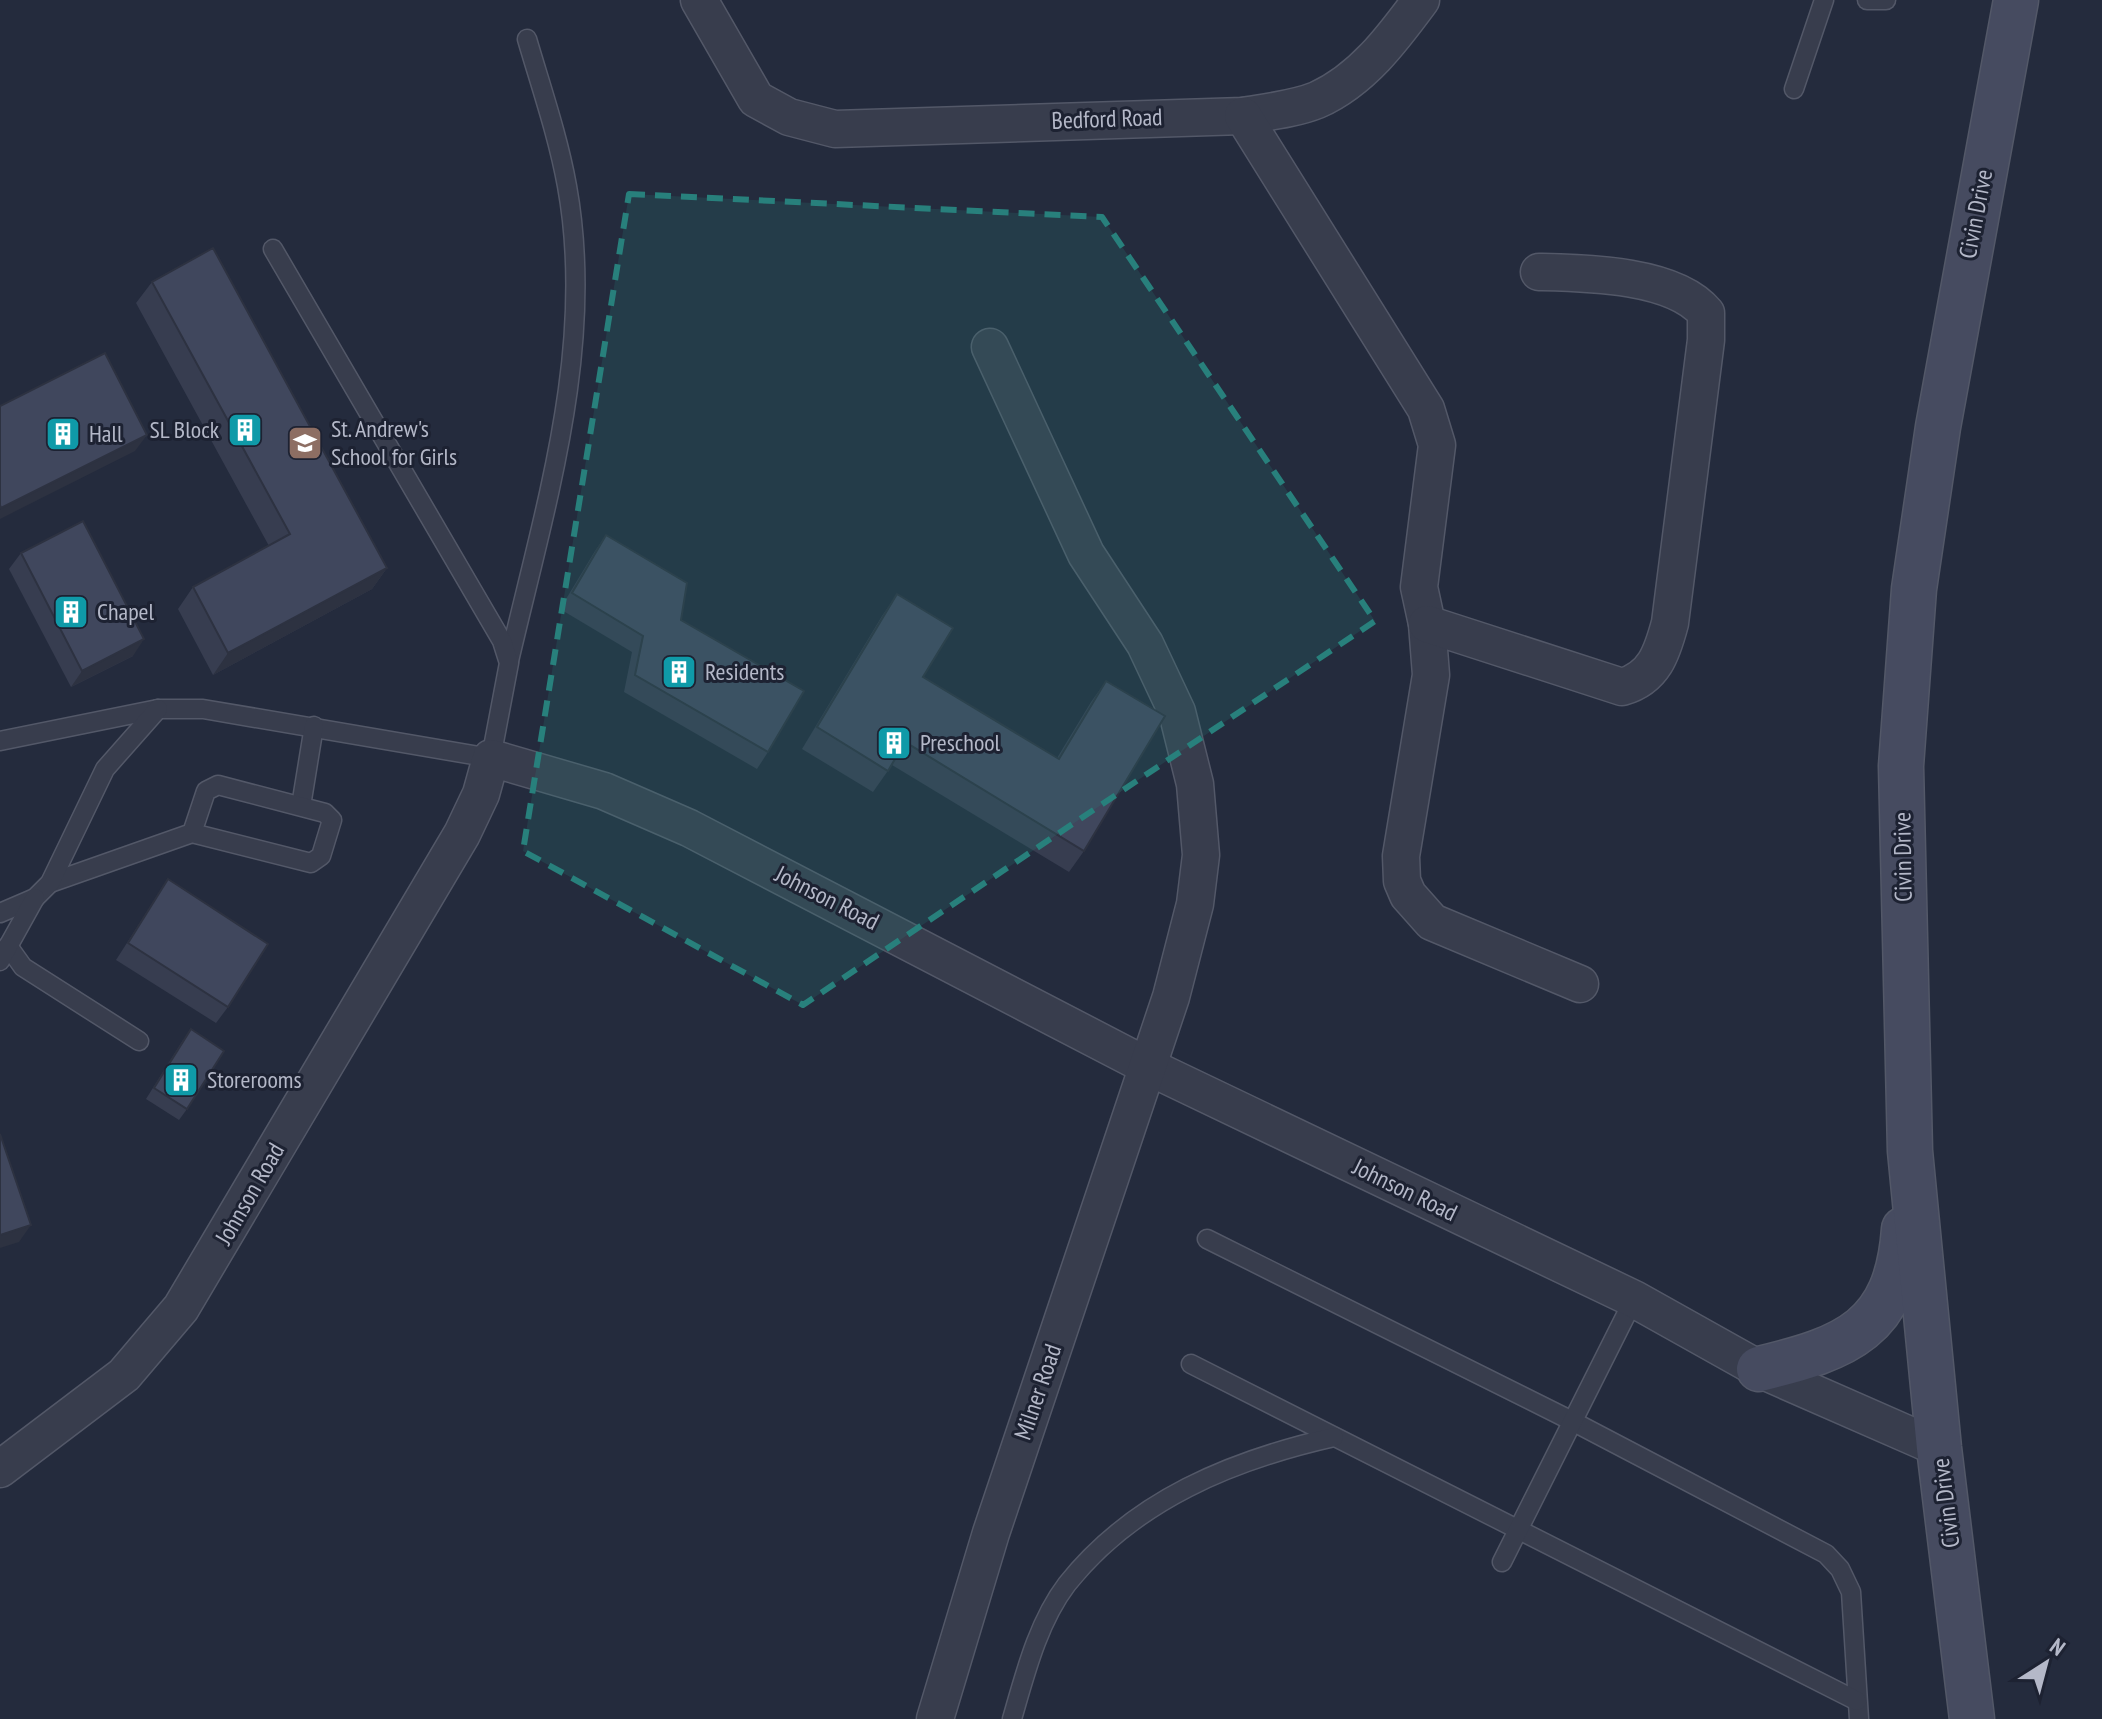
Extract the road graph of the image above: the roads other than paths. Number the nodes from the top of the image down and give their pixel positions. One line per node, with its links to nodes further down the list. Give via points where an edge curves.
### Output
1 (699, 0): 9 (street, Bedford Road, via 756,99 789,117 835,129)
2 (1421, 0): 9 (street, Bedford Road, via 1364,70 1318,100)
3 (1824, 0): 8 (lane)
4 (1867, 0): 5 (lane)
5 (1886, 0)
6 (2016, 0): 28 (main road, Civin Drive, via 1948,369 1914,589 1901,766)
7 (527, 39): 14 (lane, via 568,188 575,344 550,500)
8 (1794, 89)
9 (1243, 116): 13 (street, via 1434,428 1437,445 1419,587)
10 (273, 249): 14 (lane, via 502,641)
11 (1539, 272): 13 (street, via 1584,273 1664,287 1691,299 1706,313 1663,652 1646,675 1622,687)
12 (990, 347): 27 (street, Milner Road, via 1086,554 1145,644 1177,712 1195,784 1201,855 1195,904)
13 (1427, 624): 25 (street, via 1429,687 1401,856 1408,895 1432,922)
14 (509, 663): 18 (lane)
15 (158, 709): 16 (lane, via 203,709); 17 (lane); 21 (lane, via 105,769)
16 (314, 726): 18 (lane); 19 (lane)
17 (0, 741)
18 (491, 758): 27 (street, Johnson Road, via 604,791 689,828); 36 (street, Johnson Road, via 462,834 181,1308 124,1375)
19 (301, 806): 20 (lane, via 214,785 206,791); 20 (lane, via 330,816 332,828 321,856 311,863)
20 (192, 833): 21 (lane)
21 (50, 883): 22 (lane)
22 (35, 898): 23 (lane); 24 (lane)
23 (0, 913)
24 (4, 954): 26 (lane)
25 (1580, 984)
26 (139, 1041)
27 (1147, 1066): 30 (street, Johnson Road); 40 (street, Milner Road, via 991,1533)
28 (1910, 1151): 32 (main road, via 1903,1253 1886,1302 1864,1329 1820,1355); 35 (main road, Civin Drive)
29 (1207, 1239): 33 (lane)
30 (1634, 1299): 32 (street, Johnson Road); 33 (lane)
31 (1191, 1364): 34 (lane)
32 (1759, 1369): 35 (street, Johnson Road)
33 (1572, 1421): 37 (lane); 39 (lane, via 1826,1554 1851,1592)
34 (1334, 1437): 37 (lane); 41 (lane, via 1241,1461 1164,1499 1102,1549 1054,1606)
35 (1939, 1448): 42 (main road, Civin Drive)
36 (0, 1469)
37 (1518, 1531): 38 (lane); 39 (lane)
38 (1502, 1562)
39 (1858, 1710)
40 (935, 1719)
41 (1012, 1719)
42 (1972, 1719)

